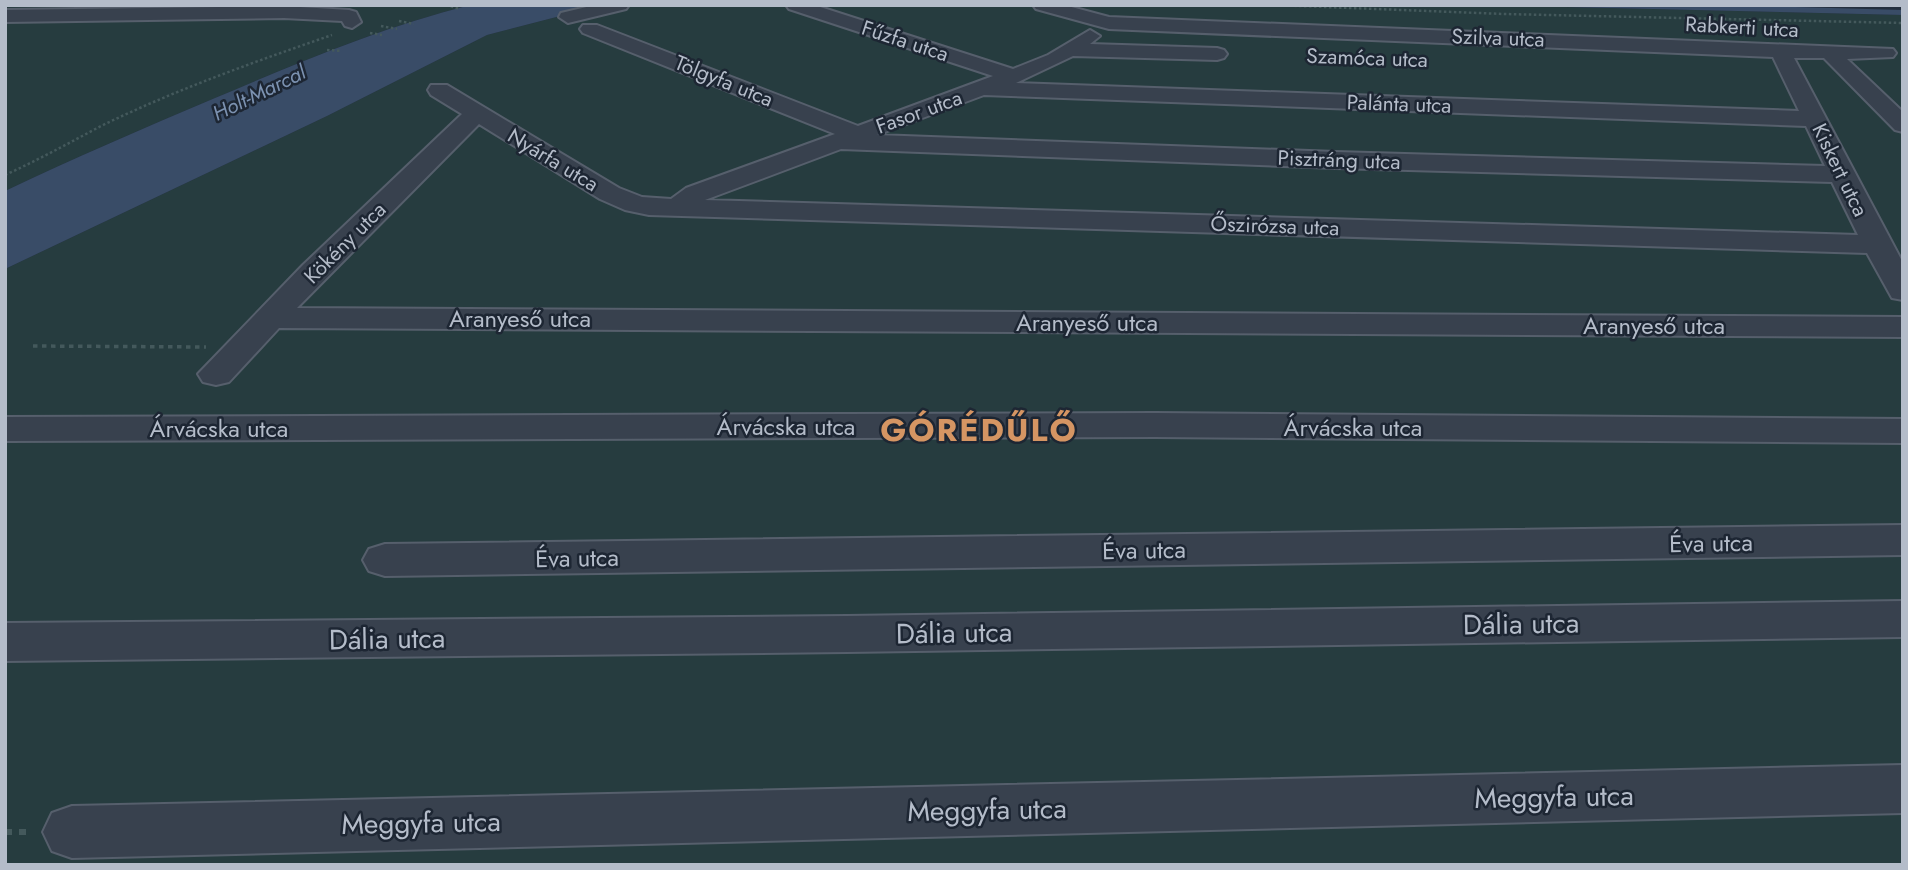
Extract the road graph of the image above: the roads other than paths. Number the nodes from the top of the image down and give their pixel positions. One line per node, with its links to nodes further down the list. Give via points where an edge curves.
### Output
1 (307, 5): 6 (street)
2 (620, 5): 8 (street)
3 (795, 5): 18 (street, Fűzfa utca)
4 (1042, 5): 9 (street, Szilva utca)
5 (1156, 5): 9 (street, Fasor utca)
6 (284, 12): 7 (street); 10 (street, via 349,16)
7 (5, 16)
8 (568, 18)
9 (1109, 23): 13 (street, Fasor utca); 16 (street, Szilva utca)
10 (359, 27)
11 (590, 29): 24 (street, Tölgyfa utca)
12 (1831, 43): 15 (street, Szilva utca); 16 (street, Szilva utca); 23 (street, via 1833,57)
13 (1069, 50): 14 (street); 18 (street, Fasor utca)
14 (1233, 54)
15 (1894, 57)
16 (1791, 62): 17 (street); 22 (street, Kiskert utca)
17 (1764, 72)
18 (1014, 76): 19 (street, Fasor utca)
19 (983, 88): 22 (street, Palánta utca); 24 (street, Fasor utca)
20 (439, 90): 21 (street, Nyárfa utca)
21 (475, 115): 26 (street, Nyárfa utca, via 632,205); 29 (street, Kökény utca)
22 (1816, 119): 25 (street, Kiskert utca)
23 (1903, 125)
24 (847, 137): 25 (street, Pisztráng utca, via 1336,160); 26 (street, Fasor utca)
25 (1842, 174): 27 (street, Kiskert utca)
26 (675, 206): 27 (street, Őszirózsa utca)
27 (1876, 244): 28 (street, Kiskert utca)
28 (1903, 291)
29 (272, 318): 30 (street, Aranyeső utca); 31 (street, Kökény utca)
30 (1903, 327)
31 (216, 374)
32 (5, 429): 33 (street, Árvácska utca, via 1168,425)
33 (1903, 431)
34 (1903, 540): 35 (street, Éva utca)
35 (384, 560)
36 (1903, 619): 37 (street, Dália utca)
37 (5, 642)
38 (1903, 789): 39 (street, Meggyfa utca)
39 (72, 832)

